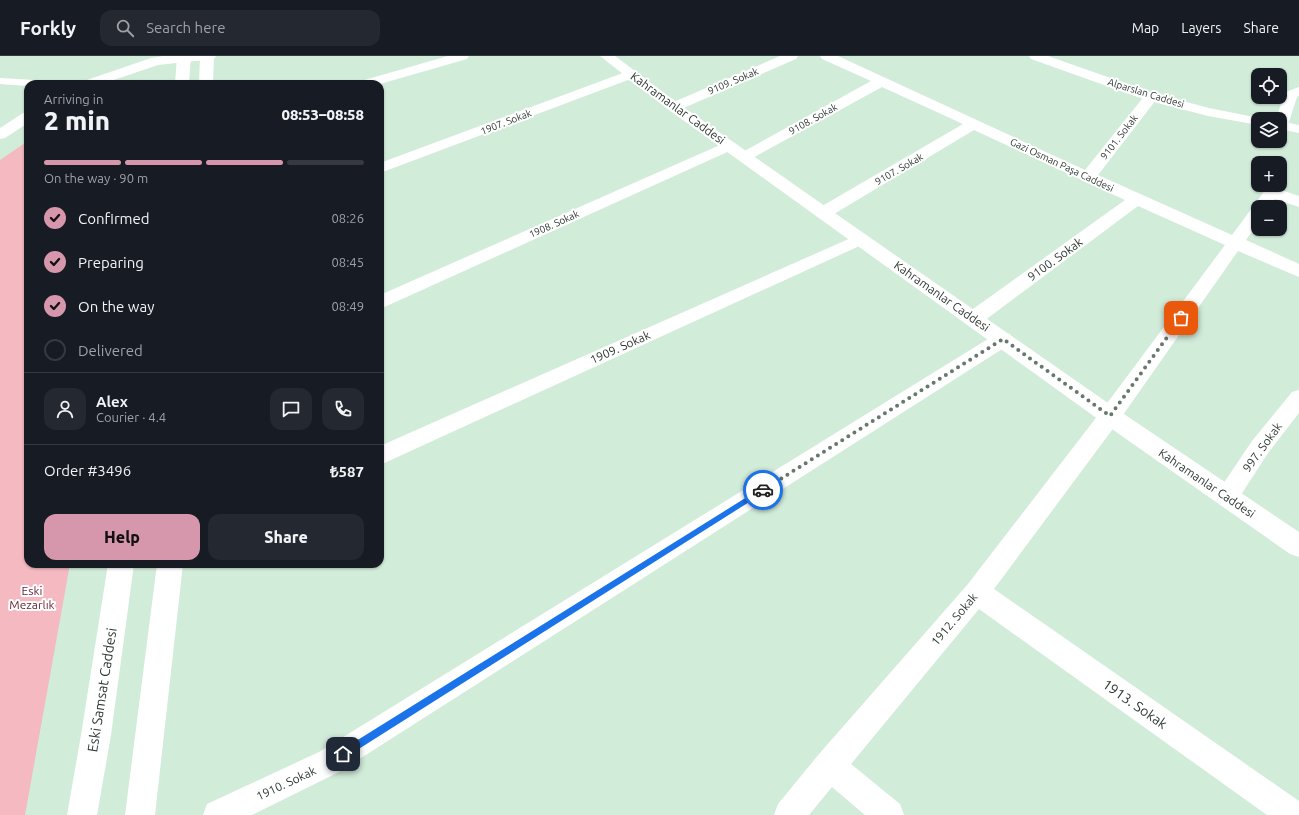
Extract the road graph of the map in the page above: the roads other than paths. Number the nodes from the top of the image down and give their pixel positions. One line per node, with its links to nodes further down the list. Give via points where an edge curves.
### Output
1 (184, 56): 2 (street); 9 (street, via 156,61); 10 (street)
2 (208, 56): 11 (street)
3 (462, 56): 12 (street)
4 (607, 56): 8 (street, Kahramanlar Caddesi)
5 (791, 56): 18 (street, 9109. Sokak)
6 (827, 56): 14 (street, Gazi Osman Paşa Caddesi)
7 (1045, 57): 17 (street, Alparslan Caddesi)
8 (631, 74): 18 (street, Kahramanlar Caddesi); 27 (street, 1907. Sokak)
9 (101, 80)
10 (182, 80)
11 (206, 80)
12 (380, 80)
13 (0, 81): 15 (lane)
14 (882, 81): 22 (street, Gazi Osman Paşa Caddesi); 26 (street, 9108. Sokak)
15 (24, 82)
16 (1299, 91): 19 (street, via 1291,95)
17 (1150, 97): 21 (street, Alparslan Caddesi); 28 (street, 9101. Sokak)
18 (674, 107): 26 (street, Kahramanlar Caddesi)
19 (1285, 112)
20 (24, 119): 25 (street)
21 (1251, 120)
22 (974, 124): 28 (street, Gazi Osman Paşa Caddesi); 32 (street, 9107. Sokak)
23 (1287, 126): 24 (street)
24 (1299, 129)
25 (0, 134)
26 (736, 151): 32 (street, Kahramanlar Caddesi); 37 (street, 1908. Sokak)
27 (384, 167)
28 (1088, 177): 29 (street, Gazi Osman Paşa Caddesi)
29 (1137, 199): 35 (street, Gazi Osman Paşa Caddesi); 38 (street, 9100. Sokak)
30 (1266, 200): 31 (street, via 1272,192)
31 (1299, 202)
32 (823, 213): 34 (street, Kahramanlar Caddesi)
33 (1251, 221): 35 (street, 1912. Sokak)
34 (860, 239): 38 (street, Kahramanlar Caddesi); 42 (street, 1909. Sokak)
35 (1235, 243): 36 (street, Gazi Osman Paşa Caddesi); 41 (street, 1912. Sokak)
36 (1299, 271)
37 (384, 301)
38 (973, 319): 39 (street, Kahramanlar Caddesi)
39 (1003, 339): 41 (street, Kahramanlar Caddesi); 51 (street, 1910. Sokak, via 329,762)
40 (1299, 398): 43 (street, 997. Sokak, via 1260,447)
41 (1110, 416): 43 (street, Kahramanlar Caddesi); 47 (street, 1912. Sokak)
42 (384, 454)
43 (1227, 497): 44 (street, Kahramanlar Caddesi)
44 (1299, 546)
45 (120, 568): 49 (street, Eski Samsat Caddesi)
46 (170, 568): 50 (street)
47 (976, 592): 48 (street, 1912. Sokak); 54 (street, 1913. Sokak)
48 (830, 765): 52 (street, 1912. Sokak); 53 (street)
49 (82, 815)
50 (140, 815)
51 (218, 815)
52 (789, 815)
53 (889, 815)
54 (1293, 815)

